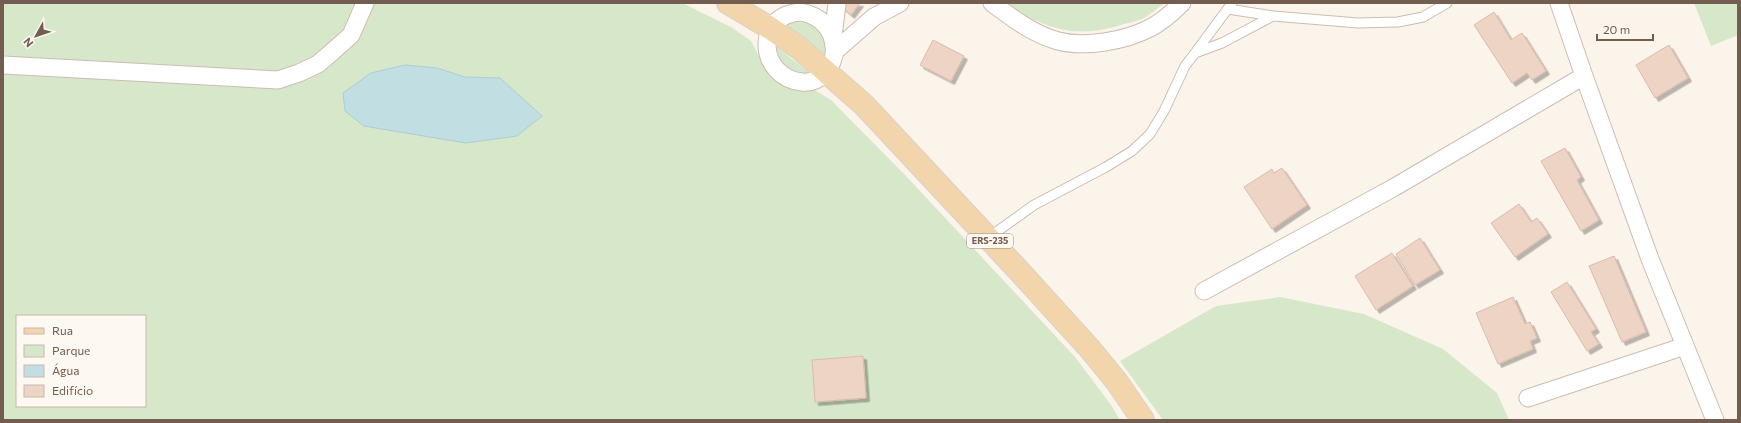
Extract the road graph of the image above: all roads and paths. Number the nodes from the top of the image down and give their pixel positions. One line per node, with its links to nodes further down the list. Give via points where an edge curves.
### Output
1 (365, 3): 15 (street, via 350,35 332,52 318,64 278,80)
2 (728, 3): 12 (main road, ERS-235)
3 (900, 3): 13 (street)
4 (992, 3): 5 (street, via 1038,33 1059,41 1086,45 1125,37 1151,28)
5 (1182, 3)
6 (1447, 3): 11 (lane, via 1423,17 1398,22 1358,23)
7 (1559, 3): 17 (street)
8 (838, 4): 13 (street)
9 (1230, 6): 11 (lane); 14 (lane)
10 (794, 8): 12 (street, via 774,22); 13 (street, via 824,22)
11 (1273, 16): 14 (lane, via 1222,43)
12 (770, 28): 16 (main road, ERS-235); 16 (street, via 768,54 773,66 782,76 793,81 806,82 819,79)
13 (834, 43): 16 (street, via 832,63)
14 (1195, 53): 18 (lane, via 1185,66 1150,134 1132,151 1034,205)
15 (3, 65)
16 (827, 71): 18 (main road, ERS-235, via 864,106)
17 (1584, 76): 19 (street, via 1393,188); 20 (street, via 1650,259)
18 (988, 238): 22 (main road, ERS-235, via 1090,349)
19 (1204, 291)
20 (1685, 346): 21 (street); 23 (street)
21 (1528, 398)
22 (1143, 420)
23 (1714, 420)

